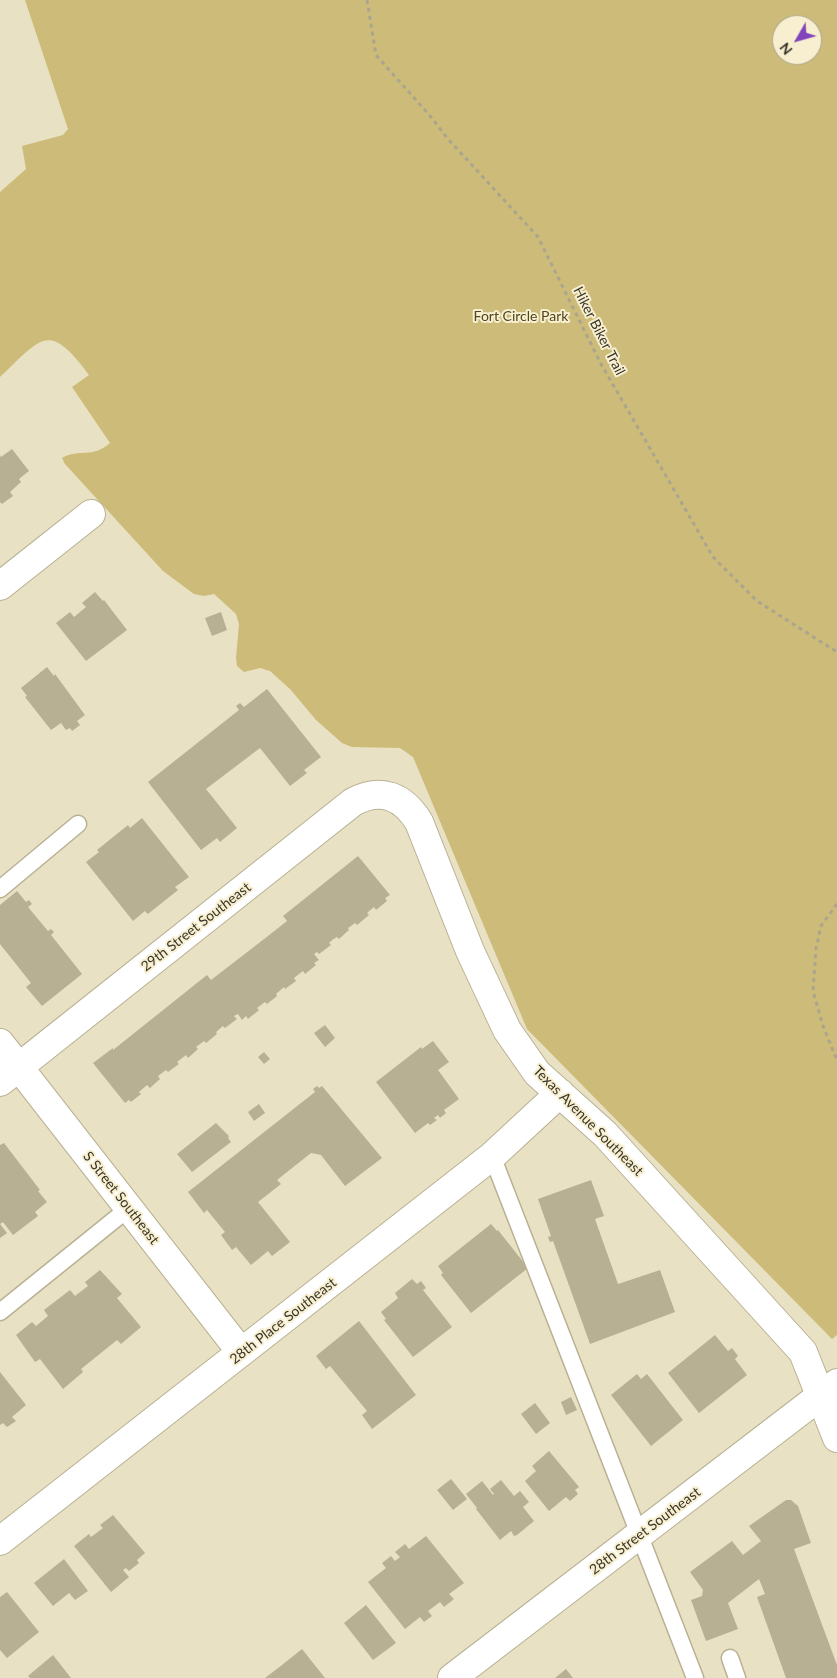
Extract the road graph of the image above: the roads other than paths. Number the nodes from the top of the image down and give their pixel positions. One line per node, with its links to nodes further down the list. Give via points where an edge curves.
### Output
1 (91, 514): 2 (street)
2 (0, 586)
3 (400, 802): 7 (street, 29th Street Southeast, via 386,794 375,794 353,802); 8 (street, Texas Avenue Southeast, via 420,822 470,951 507,1030 537,1073)
4 (78, 824): 5 (lane)
5 (0, 888)
6 (0, 1043): 7 (street, S Street Southeast)
7 (9, 1074): 10 (street, S Street Southeast)
8 (560, 1094): 9 (street, 28th Place Southeast); 13 (street, Texas Avenue Southeast, via 605,1134 803,1352)
9 (492, 1156): 12 (street, 28th Place Southeast); 15 (lane)
10 (129, 1208): 11 (lane); 12 (street, S Street Southeast)
11 (0, 1312)
12 (242, 1352): 16 (street, 28th Place Southeast)
13 (829, 1389): 14 (street, Texas Avenue Southeast); 15 (street, 28th Street Southeast)
14 (837, 1438)
15 (640, 1534): 18 (street, 28th Street Southeast); 19 (lane)
16 (0, 1542)
17 (730, 1658): 20 (lane)
18 (452, 1678)
19 (695, 1678)
20 (737, 1678)

